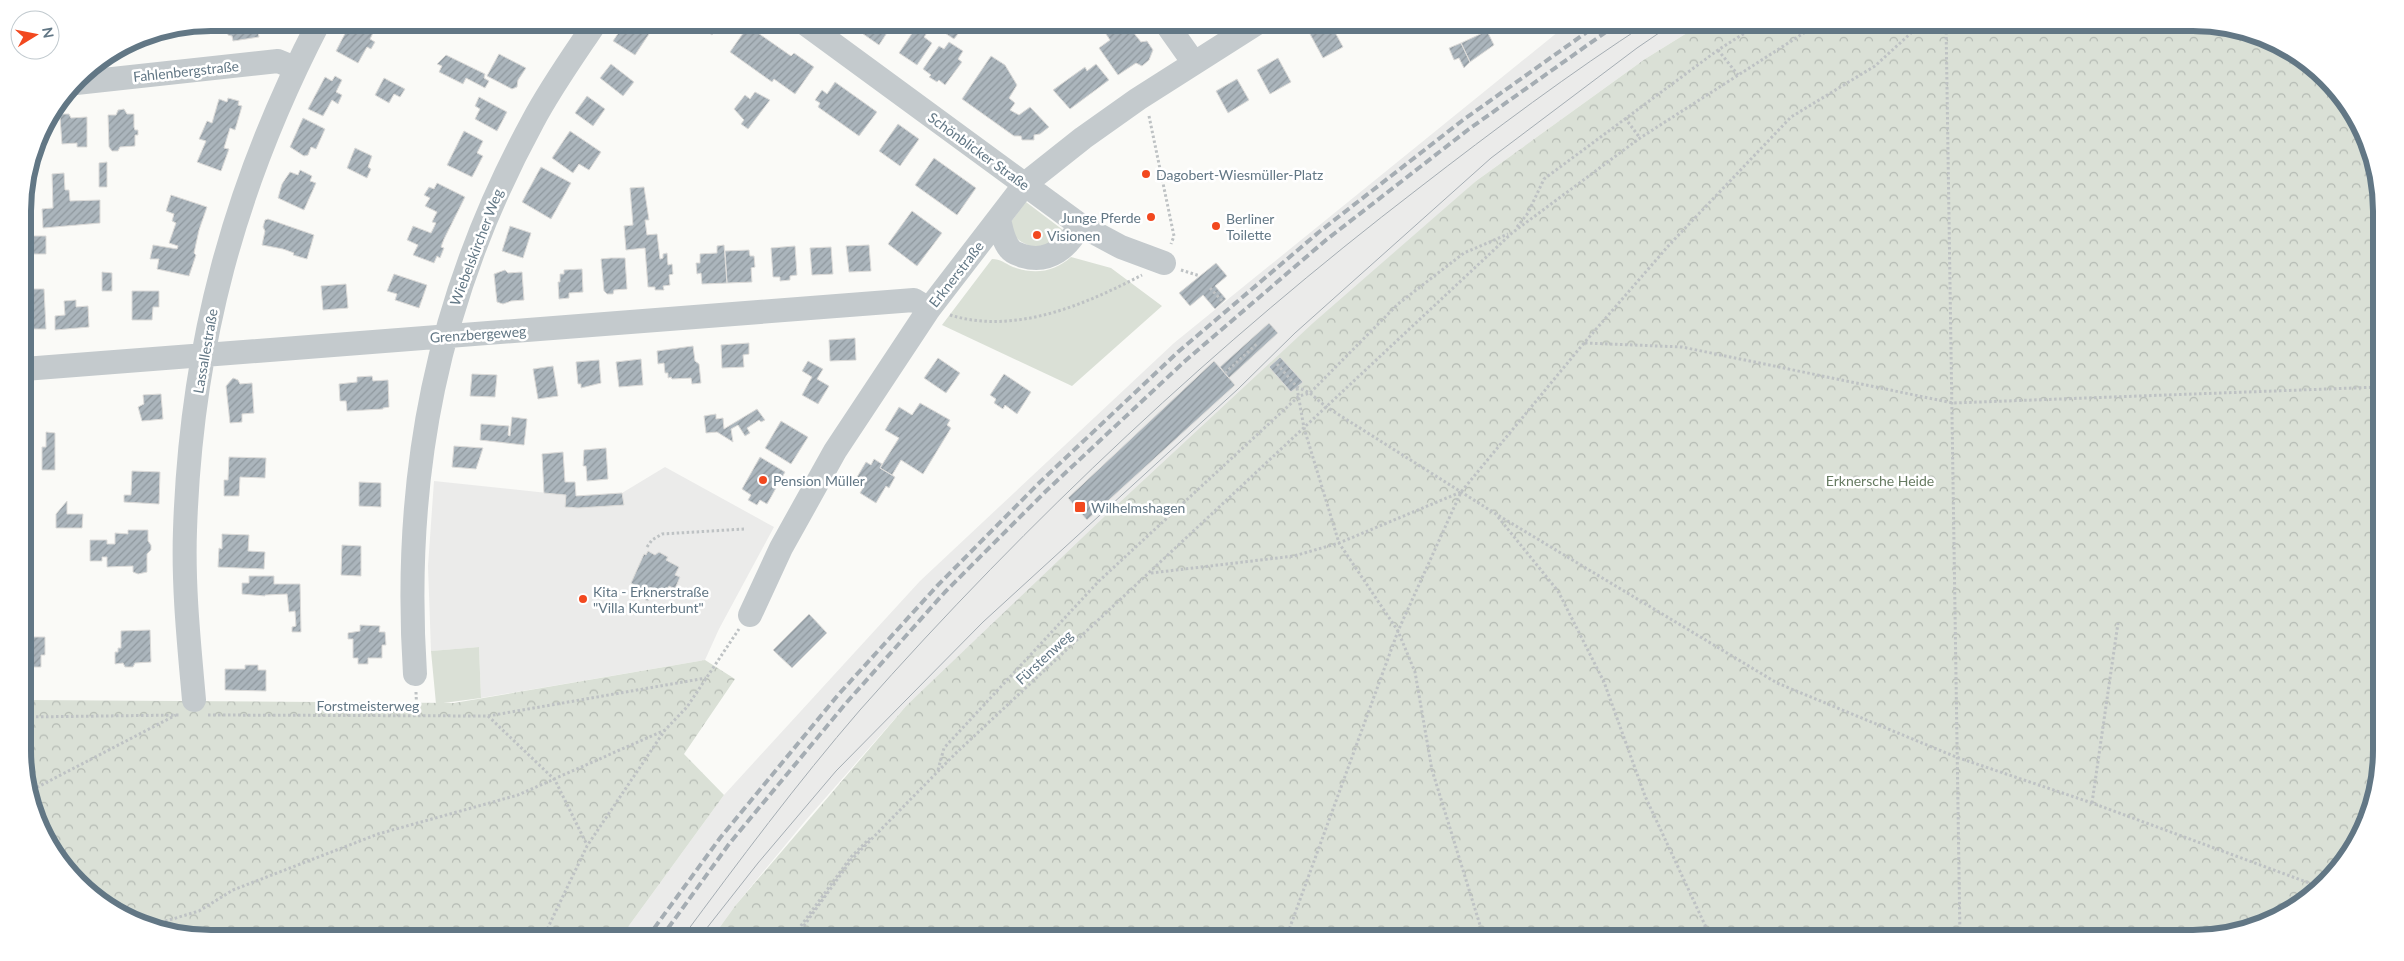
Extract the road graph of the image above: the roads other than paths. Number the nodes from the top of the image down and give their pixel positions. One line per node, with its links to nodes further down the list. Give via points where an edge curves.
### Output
1 (314, 31): 7 (street, Lassallestraße)
2 (590, 31): 14 (street, Wiebelskircher Weg, via 533,120 504,176 480,230)
3 (815, 31): 9 (street, Schönblicker Straße)
4 (1171, 31): 6 (street)
5 (1245, 31): 6 (street, Erknerstraße)
6 (1194, 63): 9 (street, Erknerstraße, via 1083,138)
7 (295, 68): 8 (street, Fahlenbergstraße, via 278,61); 15 (street, Lassallestraße, via 259,150 238,212)
8 (86, 82)
9 (1025, 184): 10 (street, Erknerstraße); 11 (street, Schönblicker Straße)
10 (999, 219): 11 (street, via 1010,249 1031,258 1057,254); 13 (street, Erknerstraße)
11 (1080, 225): 12 (street, Schönblicker Straße, via 1121,247)
12 (1164, 264)
13 (929, 309): 14 (street, Grenzbergeweg, via 914,300); 17 (street, Erknerstraße, via 835,451)
14 (445, 336): 15 (street, Grenzbergeweg); 18 (street, Wiebelskircher Weg, via 416,489 412,552)
15 (202, 354): 16 (street, Grenzbergeweg); 19 (street, Lassallestraße, via 185,530)
16 (31, 368)
17 (750, 615)
18 (415, 674)
19 (190, 711)

